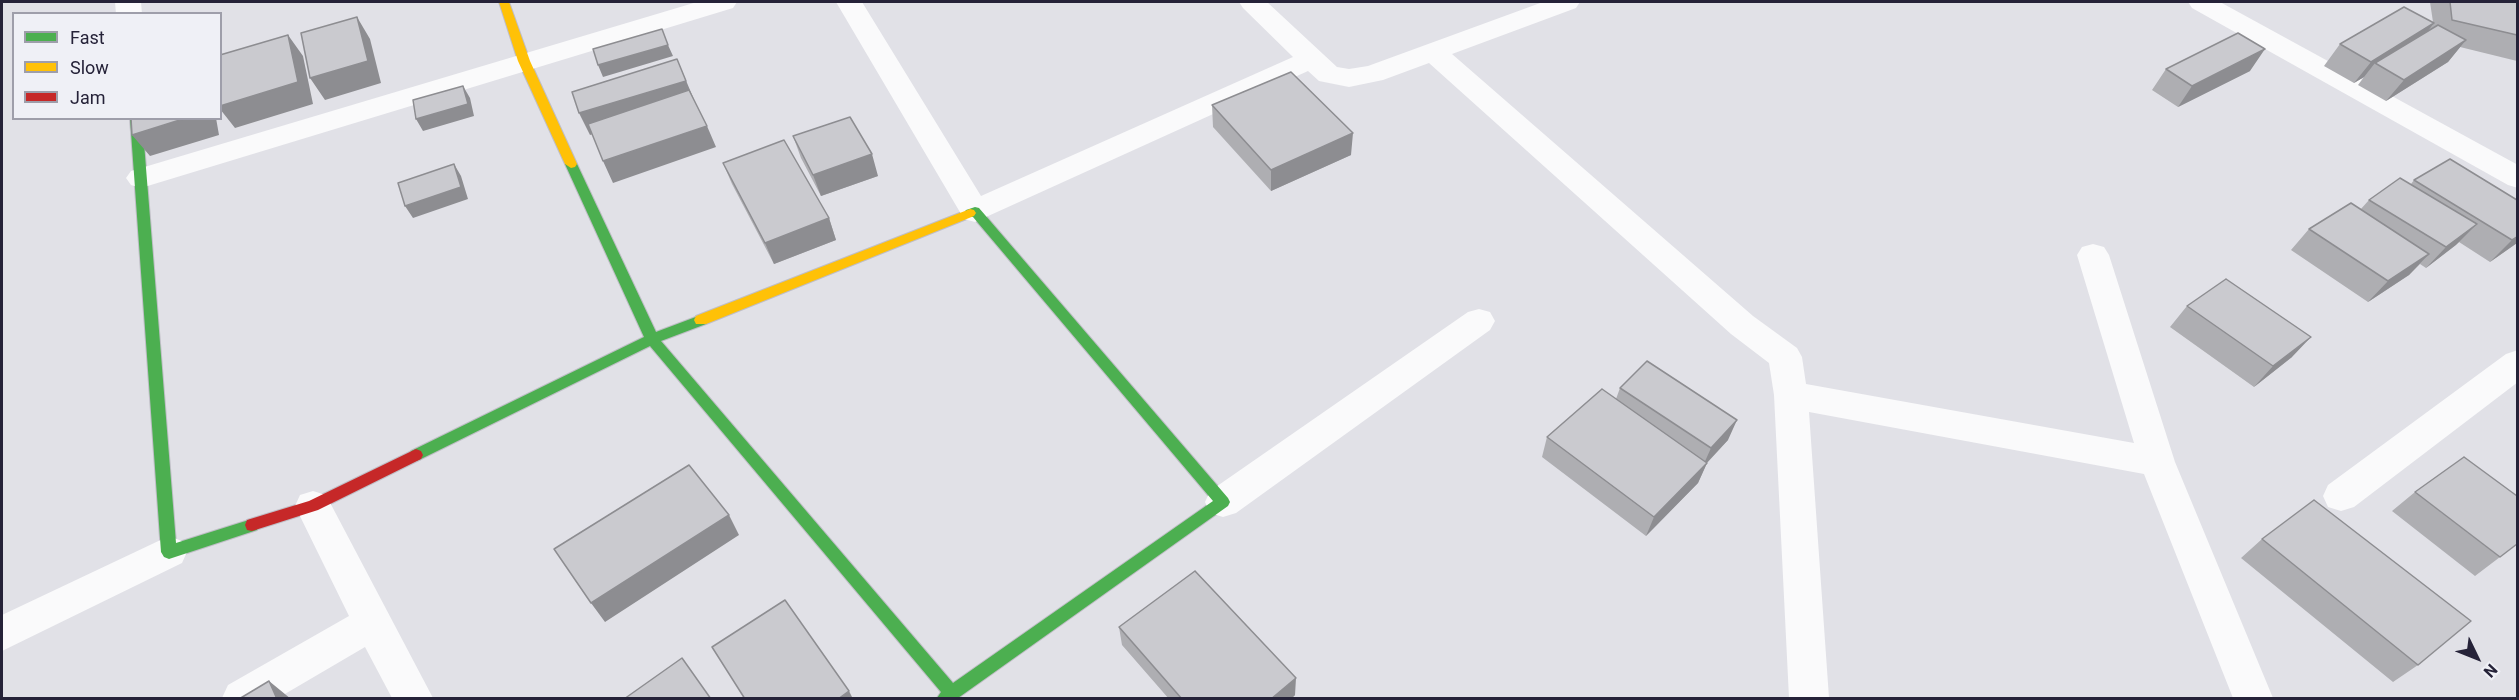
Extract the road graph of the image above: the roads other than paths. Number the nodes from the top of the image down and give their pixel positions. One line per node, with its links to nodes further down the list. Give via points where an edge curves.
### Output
1 (504, 2): 9 (street)
2 (724, 2): 9 (street)
3 (849, 2): 13 (street)
4 (1252, 2): 8 (street)
5 (1567, 2): 7 (street)
6 (2201, 2): 12 (street)
7 (1433, 52): 8 (street, via 1373,74 1349,78 1329,75); 18 (street, via 1742,325 1785,357)
8 (1311, 59): 13 (street)
9 (524, 61): 11 (street); 16 (street)
10 (136, 120): 11 (street)
11 (141, 178): 23 (street)
12 (2517, 178)
13 (975, 211): 16 (street); 21 (street)
14 (2093, 255): 19 (street)
15 (1479, 321): 21 (street)
16 (652, 339): 22 (street); 26 (street)
17 (2517, 363): 20 (street)
18 (1791, 395): 19 (street); 29 (street)
19 (2157, 462): 30 (street)
20 (2341, 496)
21 (1223, 502): 26 (street)
22 (313, 506): 23 (street); 24 (street)
23 (169, 552): 25 (street)
24 (372, 623): 27 (street); 28 (street)
25 (2, 634)
26 (949, 696)
27 (242, 699)
28 (413, 699)
29 (1809, 699)
30 (2253, 699)

